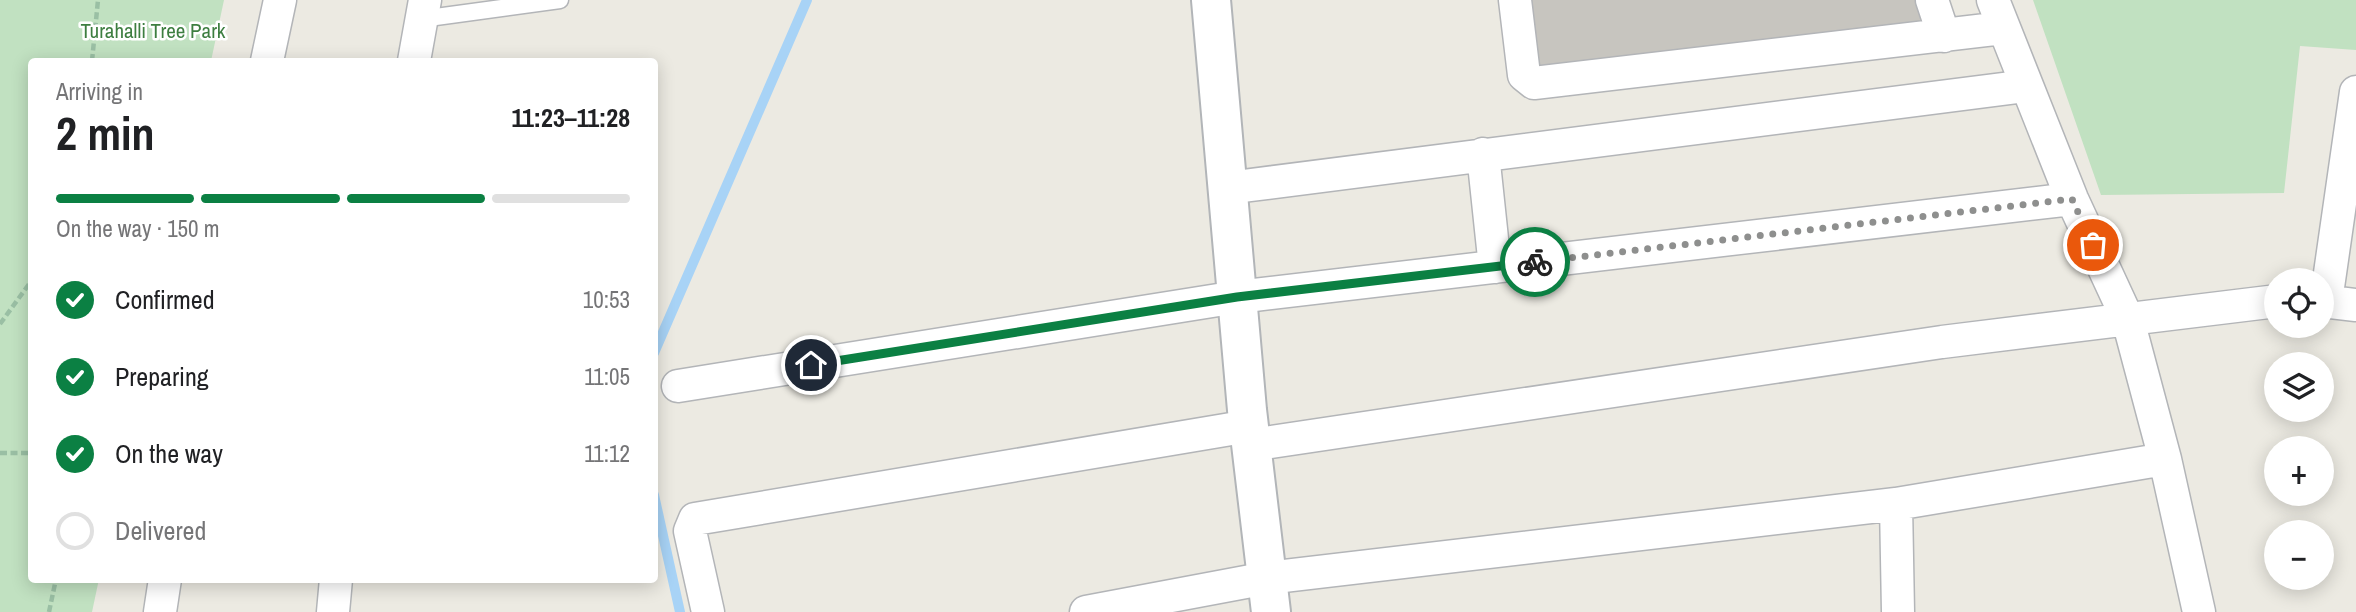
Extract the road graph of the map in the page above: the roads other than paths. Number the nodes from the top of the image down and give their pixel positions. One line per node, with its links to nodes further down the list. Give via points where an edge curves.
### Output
1 (280, 0): 9 (street)
2 (560, 0): 6 (lane)
3 (1211, 0): 14 (street)
4 (1515, 0): 8 (street, via 1524,75 1534,83)
5 (1932, 0): 8 (street)
6 (423, 10): 10 (street)
7 (1998, 14): 8 (street); 11 (street)
8 (1944, 36)
9 (268, 58)
10 (415, 58)
11 (2026, 86): 13 (street); 15 (street)
12 (2356, 92): 18 (street)
13 (1483, 154): 14 (street); 16 (street)
14 (1227, 188): 17 (street)
15 (2072, 199): 16 (street); 20 (street)
16 (1495, 267): 17 (street)
17 (1237, 297): 21 (street); 22 (street)
18 (2335, 302)
19 (2264, 303): 20 (street)
20 (2128, 320): 22 (street); 23 (street)
21 (678, 386)
22 (1250, 436): 27 (street); 30 (street, via 695,519 690,531)
23 (2165, 459): 24 (street); 33 (street)
24 (1896, 504): 27 (street); 32 (street)
25 (164, 583): 28 (street)
26 (336, 583): 29 (street)
27 (1269, 595): 31 (street)
28 (160, 612)
29 (333, 612)
30 (708, 612)
31 (1086, 612)
32 (1898, 612)
33 (2199, 612)

